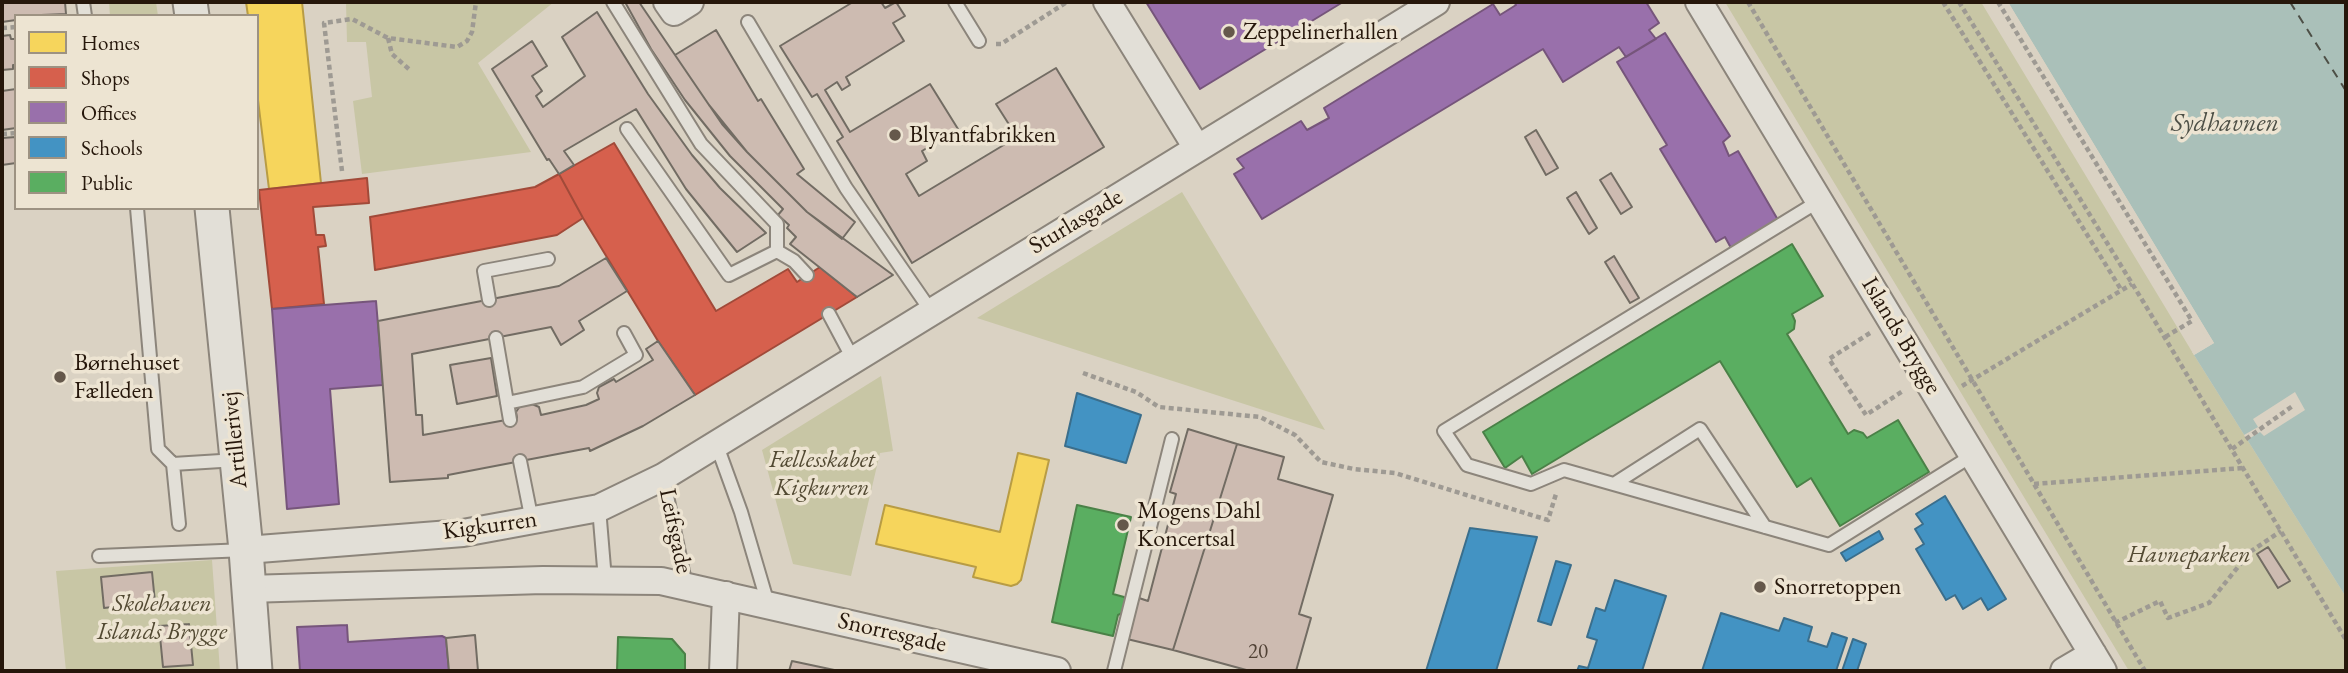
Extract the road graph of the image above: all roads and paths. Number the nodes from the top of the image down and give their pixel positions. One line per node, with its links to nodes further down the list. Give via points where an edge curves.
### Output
1 (476, 2): 15 (path, via 472,32 457,47)
2 (613, 2): 24 (lane, via 701,144 778,224)
3 (667, 2): 4 (street, via 674,12)
4 (690, 2)
5 (955, 2): 16 (lane)
6 (1066, 2): 16 (path, via 1001,44)
7 (1107, 2): 19 (street)
8 (1436, 2): 19 (street, Sturlasgade)
9 (1699, 2): 21 (street, Islands Brygge)
10 (1748, 2): 38 (path)
11 (1943, 2): 28 (path)
12 (1959, 2): 27 (path)
13 (1998, 2): 34 (path, via 2192,321)
14 (748, 22): 30 (lane, via 846,188)
15 (388, 37): 17 (path, via 392,54); 20 (path, via 352,19 324,23)
16 (979, 41)
17 (411, 71)
18 (627, 129): 24 (lane, via 729,275)
19 (1197, 148): 30 (street, Sturlasgade)
20 (342, 172)
21 (1819, 201): 32 (street, Islands Brygge); 51 (lane, via 1444,431 1467,466 1531,484)
22 (137, 210): 49 (lane, via 158,449)
23 (212, 210): 47 (street, Artillerivej)
24 (777, 251): 26 (lane)
25 (548, 259): 29 (lane, via 484,271)
26 (807, 275)
27 (2132, 284): 28 (path); 34 (path)
28 (2122, 291): 38 (path)
29 (489, 300)
30 (931, 311): 36 (street, Sturlasgade)
31 (829, 314): 36 (lane)
32 (1891, 320): 39 (street, Islands Brygge); 39 (path, via 1829,359 1866,415)
33 (624, 333): 40 (lane, via 636,355 583,387)
34 (2164, 337): 45 (path)
35 (496, 338): 40 (lane)
36 (853, 359): 44 (street, Sturlasgade)
37 (1083, 373): 51 (path, via 1136,392 1158,407 1260,417 1295,435 1321,462 1395,473 1548,520)
38 (1972, 380): 39 (path); 54 (path)
39 (1932, 388): 46 (street, Islands Brygge)
40 (507, 403): 42 (lane)
41 (2294, 405): 45 (path)
42 (510, 420)
43 (1172, 439): 73 (lane)
44 (716, 443): 52 (street, Kigkurren); 66 (lane)
45 (2232, 449): 50 (path)
46 (1973, 455): 58 (lane, via 1829,545); 69 (street, Islands Brygge)
47 (237, 460): 49 (lane); 60 (street, Artillerivej)
48 (520, 461): 56 (lane)
49 (173, 464): 57 (lane)
50 (2243, 468): 54 (path); 59 (path)
51 (1564, 470): 53 (lane)
52 (663, 477): 55 (street, Kigkurren); 63 (lane, Leifsgade)
53 (1614, 484): 58 (lane); 58 (lane, via 1700,429)
54 (2034, 484): 67 (path)
55 (599, 508): 56 (street, Kigkurren); 62 (lane)
56 (532, 521): 60 (street, Kigkurren, via 463,533)
57 (180, 524)
58 (1765, 527)
59 (2281, 531): 67 (path, via 2250,552 2209,604 2168,618 2160,601); 68 (path)
60 (246, 550): 61 (lane); 64 (street, Artillerivej)
61 (99, 556)
62 (605, 580): 63 (street, Kigkurren); 64 (street, Kigkurren)
63 (687, 586): 65 (street, Kigkurren)
64 (248, 589): 70 (street, Artillerivej)
65 (726, 595): 66 (street, Snorresgade); 71 (street)
66 (768, 605): 72 (street, Snorresgade)
67 (2115, 623): 75 (path)
68 (2346, 640)
69 (2098, 663): 74 (street)
70 (255, 671)
71 (723, 671)
72 (1058, 671)
73 (1114, 671)
74 (2064, 671)
75 (2145, 671)

